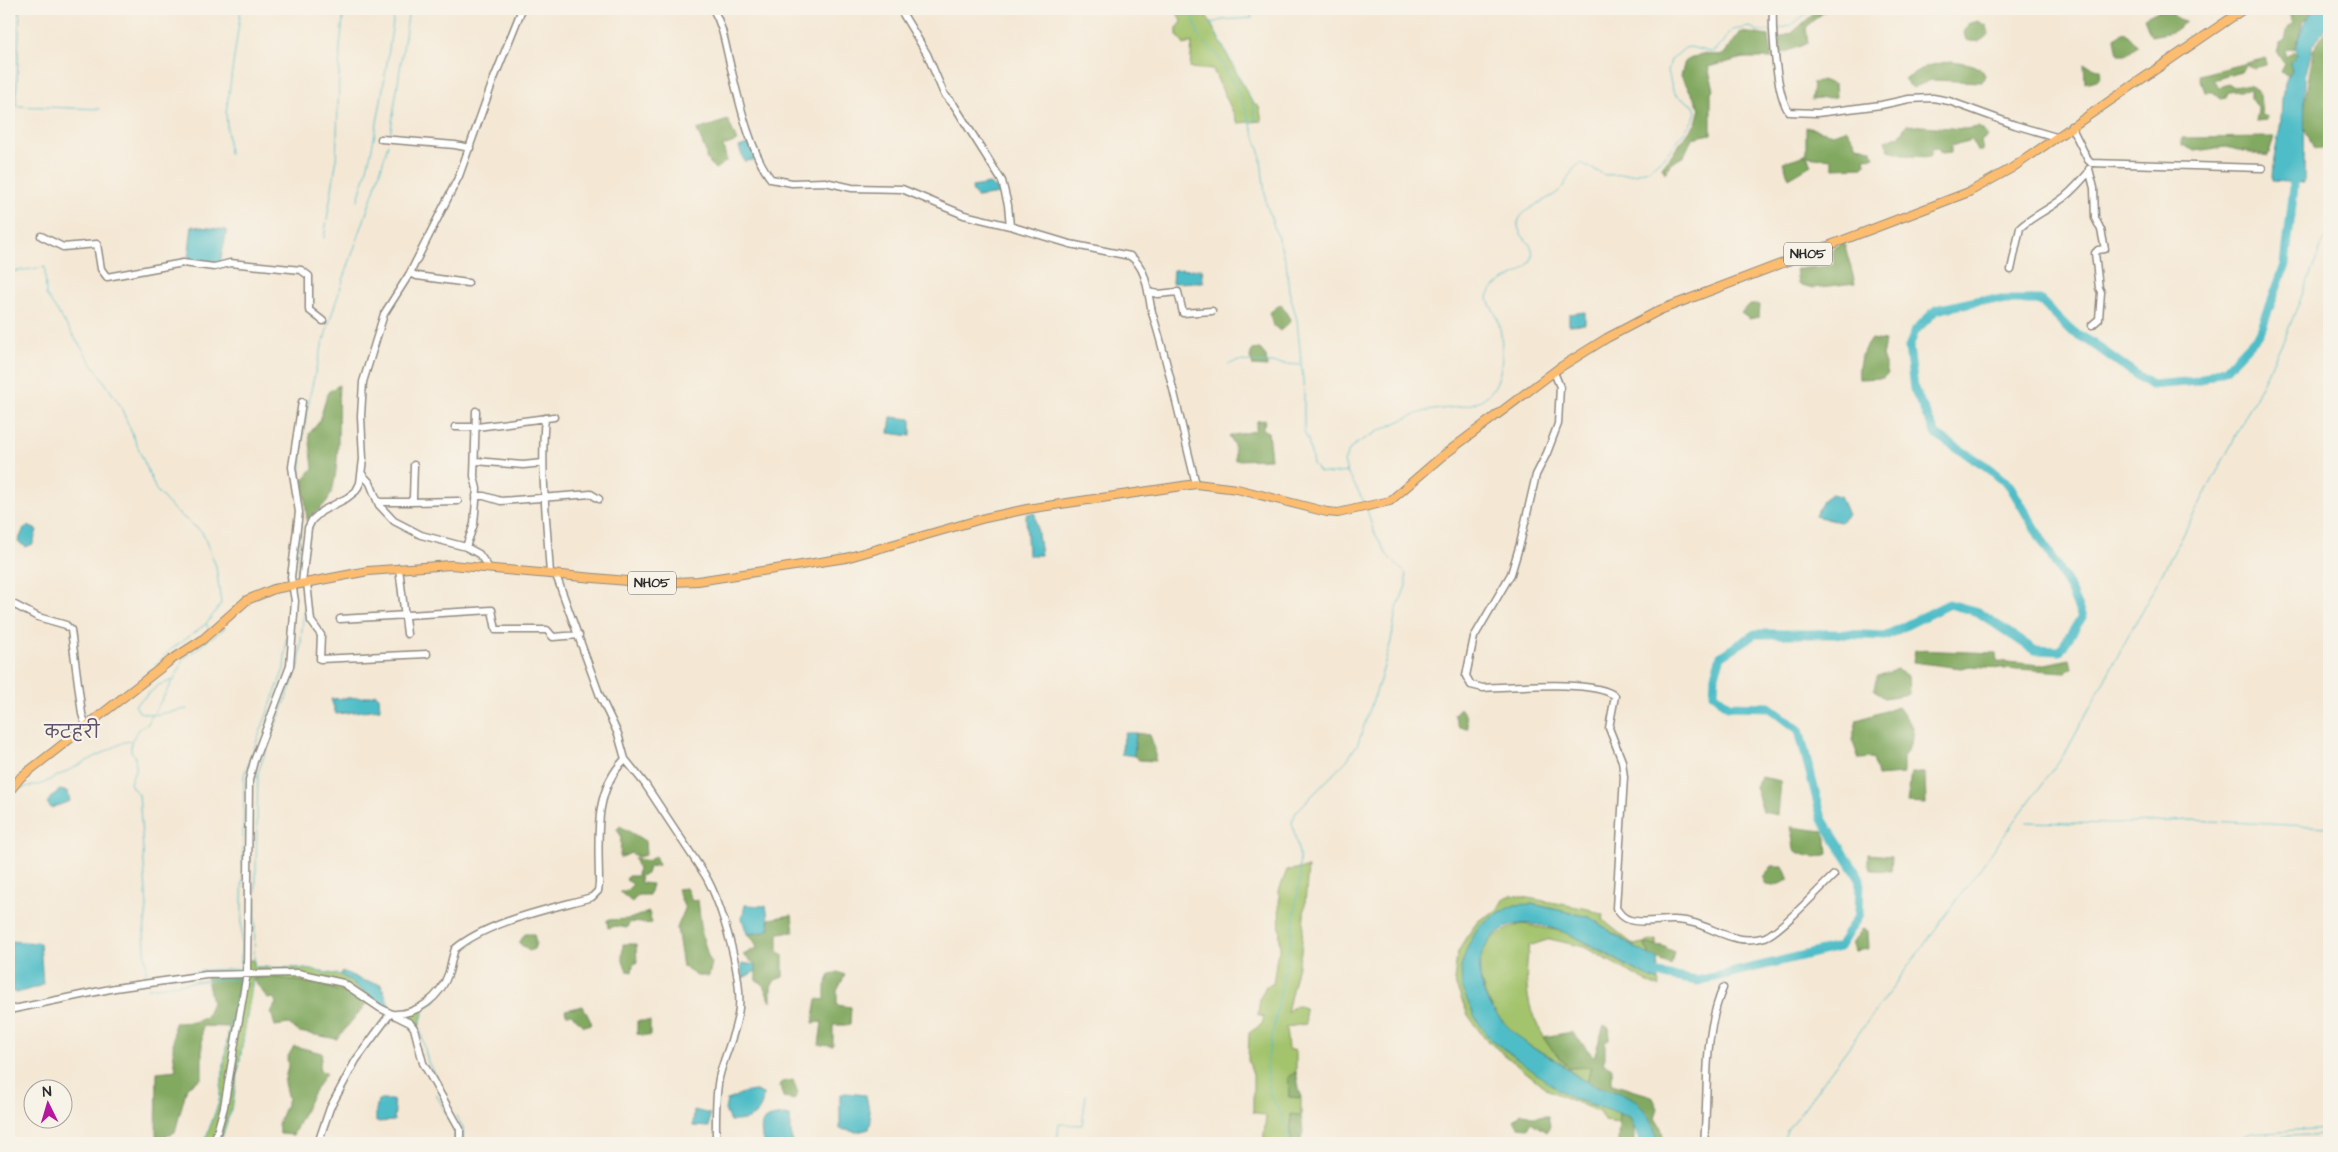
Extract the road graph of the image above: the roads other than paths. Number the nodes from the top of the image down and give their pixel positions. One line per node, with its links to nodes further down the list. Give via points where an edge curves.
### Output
1 (522, 9): 9 (street)
2 (714, 9): 13 (street, via 752,141 771,179 792,183 825,182 852,188 902,189 964,215)
3 (900, 9): 13 (street, via 927,54 944,94 1002,181)
4 (1773, 9): 7 (street, via 1780,90 1789,112 1817,113 1933,98)
5 (2244, 9): 6 (main road, NH05)
6 (2071, 126): 7 (main road, NH05); 10 (street)
7 (2056, 137): 22 (main road, NH05, via 2012,168 1968,192 1660,310 1607,338)
8 (381, 139): 9 (street)
9 (470, 148): 16 (street)
10 (2088, 160): 11 (street, via 2100,164); 12 (street)
11 (2262, 168)
12 (2089, 169): 15 (street, via 2062,200 2020,228); 21 (street, via 2094,188 2095,218 2105,249 2095,253 2101,292 2099,319)
13 (1010, 226): 18 (street, via 1070,244 1130,256 1146,279)
14 (41, 236): 20 (street, via 63,247 97,244 101,270 107,278 183,263 214,267 230,263 301,270 308,276 309,310)
15 (2011, 270)
16 (410, 273): 17 (street); 32 (street, via 384,314 363,382)
17 (468, 283)
18 (1148, 292): 19 (street, via 1178,292 1183,313); 33 (street)
19 (1212, 311)
20 (323, 321)
21 (2092, 325)
22 (1554, 372): 33 (main road, NH05, via 1441,457 1390,501 1338,513 1237,489); 54 (street, via 1560,387 1558,424 1536,474 1511,574 1474,636 1466,676 1471,684 1483,688 1579,687 1603,689 1615,696 1609,728 1622,761 1624,777 1616,908 1626,919 1677,920 1707,927 1739,940 1765,937 1779,928)
23 (302, 402): 44 (street, via 292,467 298,512 291,577)
24 (476, 412): 28 (street)
25 (554, 417): 26 (street)
26 (545, 418): 28 (street); 30 (street)
27 (455, 427): 28 (street)
28 (477, 428): 29 (street)
29 (476, 462): 30 (street); 34 (street)
30 (543, 463): 35 (street)
31 (414, 465): 39 (street, via 413,498)
32 (363, 474): 38 (street); 44 (street, via 356,491 312,520 308,528)
33 (1196, 484): 43 (main road, NH05, via 1028,509 846,558 742,576 649,583)
34 (476, 496): 35 (street, via 501,501); 40 (street, via 474,524)
35 (545, 497): 36 (street, via 591,494); 43 (street)
36 (599, 499)
37 (458, 501): 39 (street)
38 (378, 502): 39 (street); 40 (street, via 394,521 421,535)
39 (410, 502)
40 (466, 547): 42 (street, via 479,554)
41 (399, 568): 42 (main road, NH05, via 451,565); 44 (main road, NH05); 46 (street)
42 (489, 568): 43 (main road, NH05)
43 (553, 574): 49 (street)
44 (301, 583): 50 (street, via 311,621 321,635 320,659); 51 (main road, NH05, via 247,600 202,640); 55 (street, via 295,601 290,666 249,780)
45 (9, 602): 51 (street, via 71,630)
46 (405, 615): 47 (street); 48 (street); 49 (street, via 492,610 496,630 547,630 553,637)
47 (340, 619)
48 (407, 634)
49 (579, 634): 52 (street)
50 (427, 654)
51 (86, 726): 53 (main road, NH05, via 21,777)
52 (625, 758): 58 (street, via 609,778 599,816 598,891 592,897 538,911 479,933 455,949 449,972 433,998 406,1014); 62 (street, via 705,875 723,915 735,967 739,1010 719,1078)
53 (9, 792)
54 (1834, 875)
55 (247, 973): 57 (street, via 206,975 115,988); 58 (street, via 298,973 343,983); 59 (street, via 224,1106)
56 (1723, 988): 63 (street, via 1710,1043)
57 (9, 1010)
58 (390, 1014): 60 (street, via 356,1060 330,1108); 61 (street, via 414,1028 424,1063 460,1130)
59 (214, 1143)
60 (318, 1143)
61 (460, 1143)
62 (716, 1143)
63 (1704, 1143)

